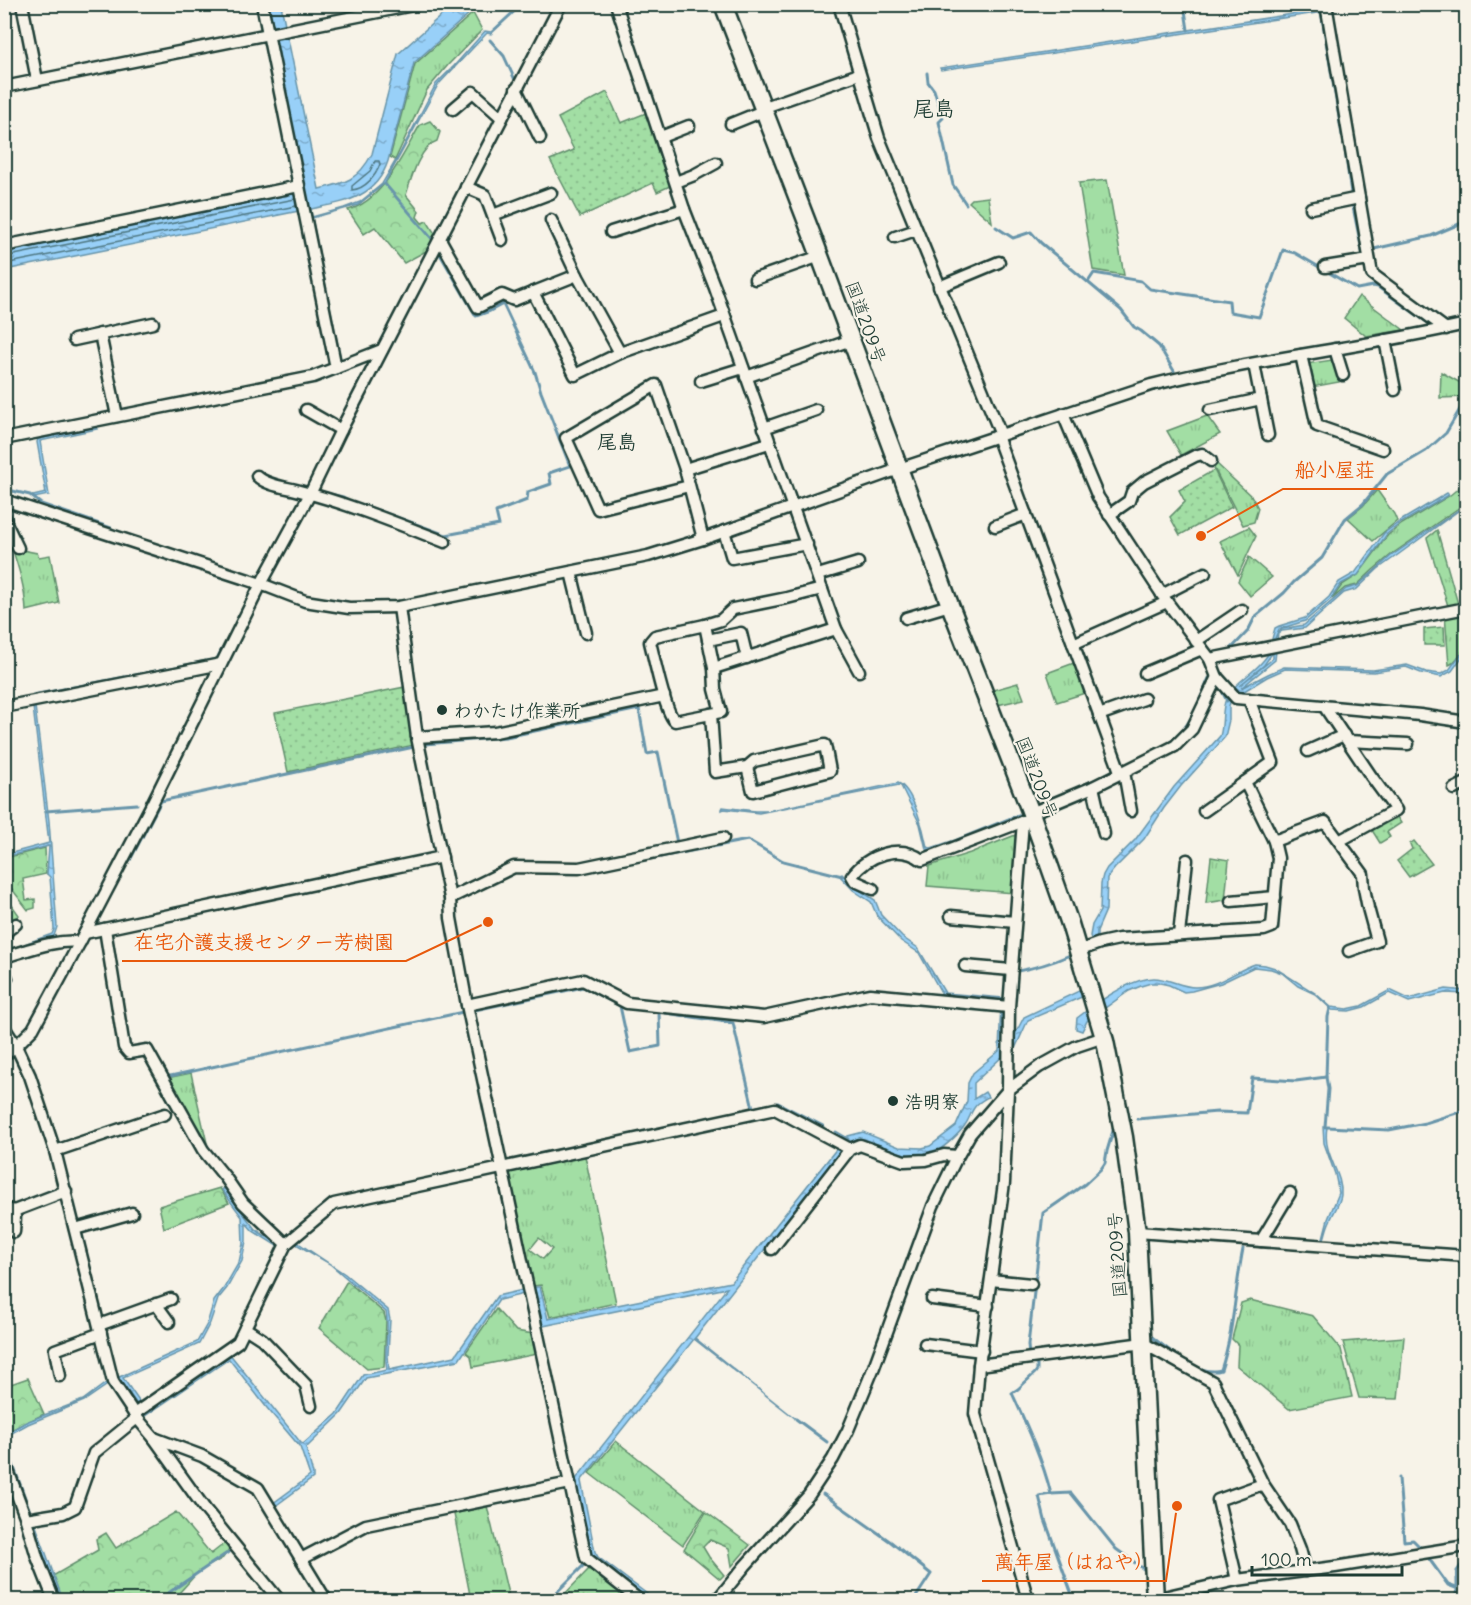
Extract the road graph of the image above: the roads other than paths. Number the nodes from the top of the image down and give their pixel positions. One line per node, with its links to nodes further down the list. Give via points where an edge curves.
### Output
1 (22, 4): 11 (street)
2 (262, 4): 9 (street)
3 (418, 4): 9 (street)
4 (561, 4): 13 (street)
5 (616, 4): 19 (street)
6 (723, 4): 15 (highway, 国道209号)
7 (839, 4): 10 (street)
8 (1326, 4): 26 (street)
9 (268, 35): 11 (street); 23 (street)
10 (859, 74): 15 (street); 31 (street, via 879,138)
11 (37, 80): 12 (street)
12 (4, 87)
13 (516, 89): 16 (street); 20 (street)
14 (453, 109): 16 (street, via 473,92)
15 (762, 110): 17 (street); 37 (highway, 国道209号)
16 (502, 118): 24 (street)
17 (731, 124)
18 (689, 126): 19 (street)
19 (661, 137): 22 (street)
20 (540, 138)
21 (716, 163): 22 (street)
22 (676, 182): 28 (street)
23 (299, 186): 36 (street); 58 (street)
24 (466, 187): 29 (street, via 485,195); 34 (street)
25 (551, 193): 29 (street)
26 (1359, 198): 27 (street); 38 (street)
27 (1311, 208)
28 (684, 209): 32 (street); 45 (street)
29 (493, 215): 35 (street)
30 (551, 220): 41 (street)
31 (916, 230): 33 (street); 43 (street)
32 (611, 232)
33 (895, 237)
34 (440, 239): 44 (street, via 478,307 502,295 514,300); 54 (street)
35 (502, 240)
36 (4, 246)
37 (820, 256): 42 (street); 51 (highway, 国道209号)
38 (1369, 260): 40 (street); 48 (street, via 1372,274)
39 (999, 262): 43 (street)
40 (1325, 267)
41 (577, 275): 44 (street); 55 (street)
42 (755, 279)
43 (939, 287): 71 (street)
44 (532, 292): 55 (street, via 575,375)
45 (724, 316): 55 (street); 59 (street)
46 (153, 323): 49 (street)
47 (1467, 324): 48 (street)
48 (1446, 329): 52 (street)
49 (100, 334): 50 (street); 68 (street)
50 (74, 340)
51 (851, 340): 59 (street); 78 (highway, 国道209号)
52 (1385, 340): 53 (street); 62 (street)
53 (1335, 349): 56 (street); 60 (street)
54 (382, 350): 58 (street); 70 (street)
55 (621, 353)
56 (1301, 355): 57 (street); 75 (street, via 1317,426)
57 (1254, 364): 63 (street); 67 (street, via 1150,385)
58 (336, 368): 68 (street, via 313,377)
59 (744, 373): 61 (street); 69 (street)
60 (1343, 375)
61 (701, 381)
62 (1395, 390)
63 (1261, 399): 66 (street); 72 (street)
64 (306, 410): 70 (street)
65 (816, 410): 69 (street)
66 (1210, 410)
67 (1063, 414): 71 (street); 86 (street)
68 (117, 416): 73 (street)
69 (764, 428): 74 (street)
70 (341, 430): 81 (street)
71 (999, 435): 78 (street); 84 (street)
72 (1268, 435)
73 (4, 439)
74 (769, 443): 77 (street); 83 (street)
75 (1383, 449)
76 (1211, 461): 86 (street, via 1202,454 1154,477)
77 (685, 469): 80 (street); 80 (street, via 656,385 566,438 598,509)
78 (899, 469): 83 (street); 100 (highway, 国道209号)
79 (257, 476): 81 (street, via 274,485)
80 (689, 486): 89 (street)
81 (310, 494): 90 (street, via 339,501); 97 (street)
82 (4, 500): 97 (street)
83 (793, 506): 88 (street); 91 (street)
84 (1026, 514): 87 (street); 109 (street)
85 (4, 515): 92 (street)
86 (1109, 515): 99 (street)
87 (995, 526)
88 (724, 531): 89 (street); 91 (street, via 732,558)
89 (702, 539): 94 (street, via 648,556)
90 (445, 542)
91 (807, 544): 96 (street)
92 (18, 548)
93 (858, 563): 96 (street)
94 (571, 572): 101 (street); 107 (street)
95 (1205, 573): 99 (street)
96 (818, 575): 98 (street)
97 (261, 584): 101 (street, via 305,601 349,608); 113 (street)
98 (822, 589): 105 (street, via 733,609 721,620); 106 (street)
99 (1164, 598): 109 (street); 110 (street)
100 (950, 605): 104 (street); 138 (highway, 国道209号)
101 (399, 607): 126 (street)
102 (1467, 608): 112 (street)
103 (1242, 610): 110 (street)
104 (906, 618)
105 (705, 626): 108 (street); 118 (street, via 655,636 650,642)
106 (837, 629): 111 (street); 115 (street)
107 (586, 633)
108 (708, 640): 111 (street, via 741,633); 114 (street)
109 (1073, 644): 124 (street)
110 (1199, 645): 112 (street); 116 (street)
111 (747, 658): 114 (street)
112 (1210, 659): 117 (street)
113 (221, 664): 122 (street); 155 (street)
114 (714, 668): 123 (street, via 720,712)
115 (859, 671)
116 (1144, 673)
117 (1217, 677): 120 (street, via 1236,698); 131 (street, via 1192,729 1175,746)
118 (664, 696): 123 (street, via 675,721); 126 (street, via 495,732)
119 (1144, 699): 124 (street)
120 (1249, 699): 121 (street); 132 (street, via 1273,762)
121 (1324, 706): 125 (street); 127 (street)
122 (4, 707)
123 (711, 714): 130 (street, via 715,771)
124 (1099, 715): 131 (street)
125 (1467, 722)
126 (417, 737): 143 (street)
127 (1346, 738): 128 (street); 129 (street); 142 (street, via 1396,810)
128 (1408, 744)
129 (1308, 751)
130 (747, 766): 130 (street, via 754,761 825,745 830,771 753,791)
131 (1122, 773): 134 (street); 136 (street)
132 (1245, 782): 137 (street); 141 (street)
133 (1467, 783): 135 (street)
134 (1093, 787): 138 (street); 139 (street)
135 (1454, 789)
136 (1131, 811)
137 (1204, 811)
138 (1029, 817): 145 (street, via 922,860 905,852 872,858 852,876); 150 (street); 156 (highway, 国道209号)
139 (1104, 834)
140 (723, 838): 147 (street, via 579,868 514,867)
141 (1274, 841): 142 (street, via 1325,822); 146 (street, via 1278,858)
142 (1339, 841): 157 (street, via 1363,874 1377,941)
143 (442, 857): 147 (street); 152 (street)
144 (1187, 860): 153 (street)
145 (873, 889)
146 (1275, 897): 148 (street); 153 (street, via 1272,927)
147 (450, 898): 161 (street)
148 (1231, 901)
149 (951, 916): 150 (street)
150 (1015, 922): 160 (street)
151 (16, 924): 154 (street)
152 (105, 929): 155 (street); 181 (street, via 124,1047 129,1053 147,1050 203,1150 243,1203)
153 (1179, 935): 156 (street, via 1119,939)
154 (4, 936)
155 (82, 938): 158 (street); 165 (street, via 33,1029)
156 (1078, 951): 164 (highway, 国道209号)
157 (1348, 951)
158 (4, 957)
159 (965, 966): 160 (street)
160 (1011, 970): 162 (street)
161 (467, 1005): 162 (street, via 583,980 627,1003 764,1017 870,994); 172 (street)
162 (1009, 1007): 167 (street)
163 (4, 1027): 165 (street)
164 (1104, 1037): 167 (street, via 1077,1046); 179 (highway, 国道209号, via 1124,1137)
165 (16, 1046): 166 (street); 170 (street)
166 (4, 1055)
167 (1008, 1090): 171 (street, via 970,1134); 184 (street, via 1004,1183)
168 (165, 1114): 170 (street)
169 (849, 1149): 171 (street, via 861,1144 904,1161); 172 (street, via 775,1109); 182 (street)
170 (55, 1151): 173 (street)
171 (957, 1156): 213 (street, via 933,1206 874,1367 833,1459 808,1495)
172 (503, 1168): 181 (street, via 334,1204); 202 (street)
173 (66, 1191): 175 (street); 177 (street)
174 (1290, 1193): 180 (street)
175 (9, 1210): 178 (street, via 15,1217)
176 (132, 1213): 177 (street)
177 (75, 1229): 192 (street)
178 (14, 1232)
179 (1137, 1232): 180 (street); 193 (highway, 国道209号)
180 (1261, 1241): 183 (street)
181 (286, 1244): 191 (street)
182 (772, 1249)
183 (1467, 1256)
184 (991, 1280): 185 (street); 189 (street)
185 (1031, 1284)
186 (171, 1299): 188 (street)
187 (932, 1299): 189 (street)
188 (156, 1304): 190 (street); 192 (street)
189 (988, 1306): 195 (street)
190 (169, 1322)
191 (244, 1328): 198 (street, via 262,1339 306,1385); 199 (street, via 238,1342)
192 (100, 1329): 197 (street, via 55,1350); 199 (street, via 113,1382)
193 (1143, 1343): 196 (street); 203 (street, via 1213,1382); 215 (highway, 国道209号)
194 (925, 1344): 195 (street)
195 (982, 1351): 196 (street)
196 (980, 1365): 214 (street, via 975,1414)
197 (60, 1376)
198 (311, 1406)
199 (136, 1416): 200 (street); 204 (street, via 94,1453 75,1507)
200 (154, 1438): 206 (street, via 202,1456 258,1488); 210 (street)
201 (4, 1460): 204 (street)
202 (570, 1483): 206 (street, via 366,1526); 212 (street, via 586,1558)
203 (1263, 1484): 207 (street, via 1290,1524); 208 (street, via 1218,1500)
204 (26, 1519): 209 (street)
205 (1467, 1546): 207 (street)
206 (301, 1559): 211 (street)
207 (1306, 1571): 208 (street)
208 (1237, 1580): 215 (street)
209 (54, 1600)
210 (279, 1600)
211 (326, 1600)
212 (639, 1600)
213 (717, 1600)
214 (1028, 1600)
215 (1155, 1600)

